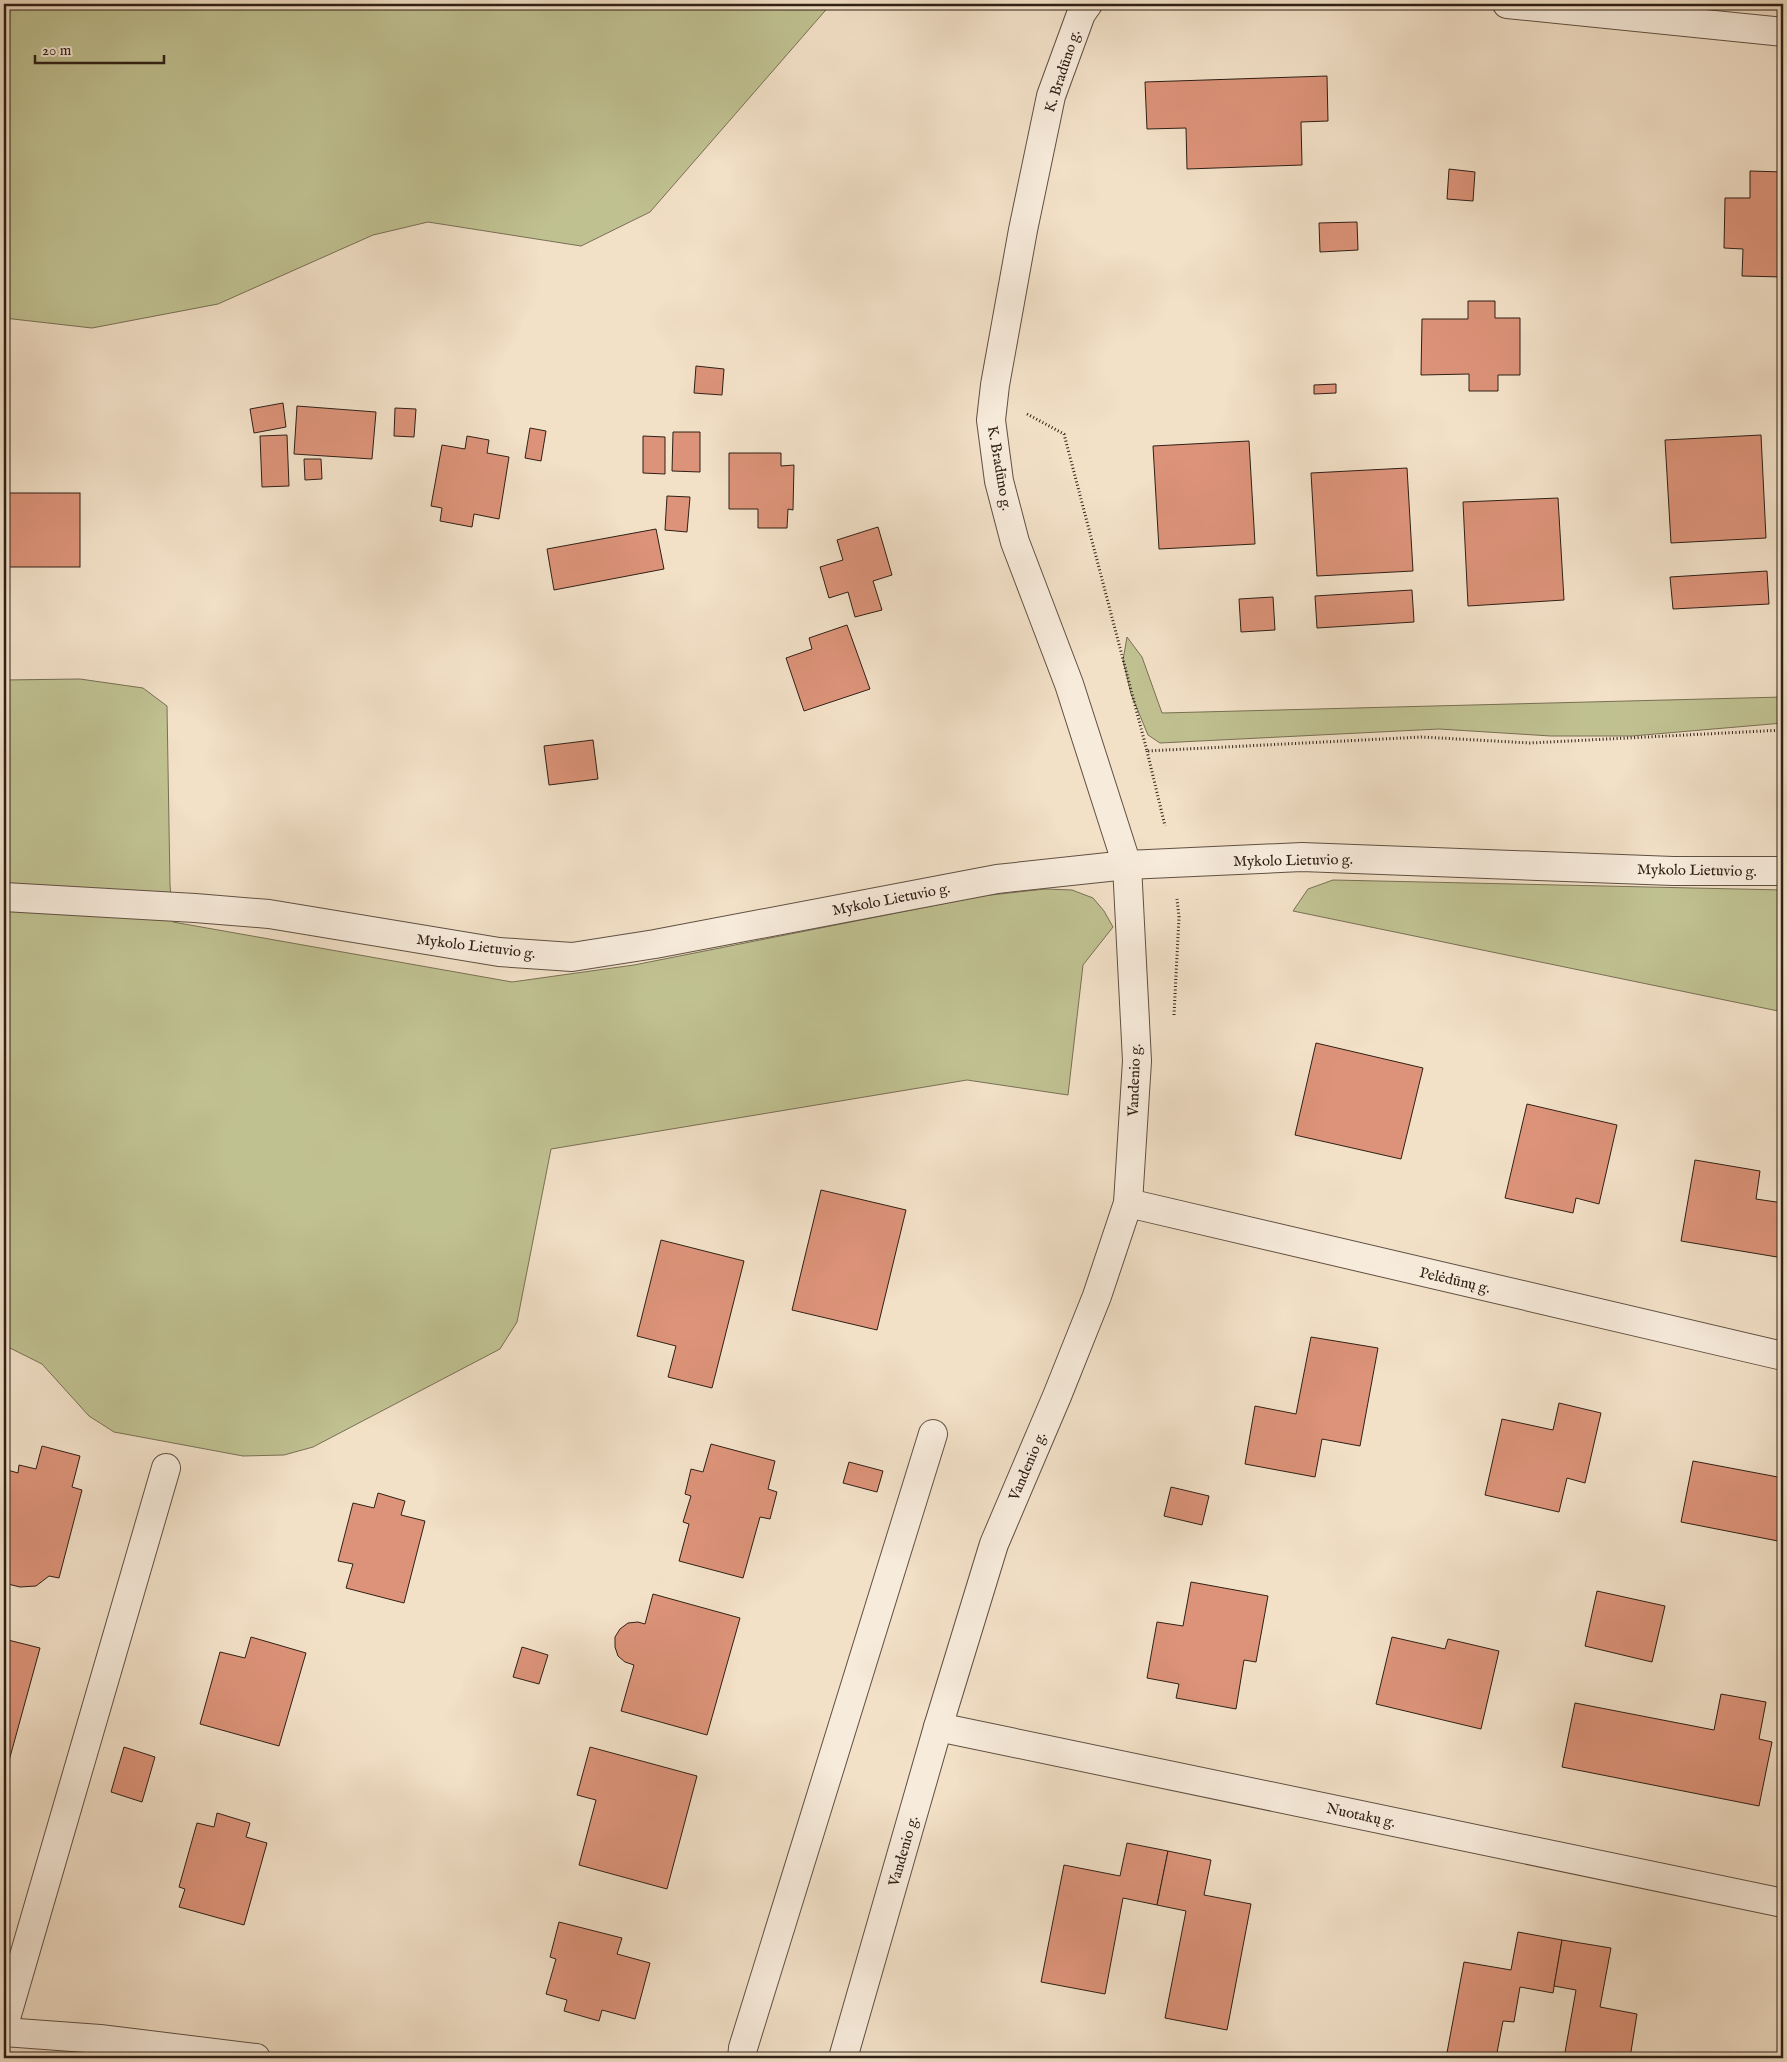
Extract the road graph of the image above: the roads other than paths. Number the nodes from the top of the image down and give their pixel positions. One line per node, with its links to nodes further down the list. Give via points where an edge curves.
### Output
1 (1088, 4): 4 (street, K. Bradūno g., via 1081,14 1051,96 1023,230 991,420 999,481 1015,542 1069,684)
2 (1507, 4): 3 (street)
3 (1783, 32)
4 (1127, 865): 5 (street, Mykolo Lietuvio g., via 1302,858 1673,871); 6 (street, Mykolo Lietuvio g., via 997,879 572,957 499,952 269,914); 7 (street, Vandenio g., via 1137,1061)
5 (1783, 871)
6 (4, 897)
7 (1128, 1204): 8 (street, Pelėdūnų g.); 11 (street, Vandenio g., via 1097,1296 994,1544)
8 (1783, 1356)
9 (933, 1434): 16 (street)
10 (166, 1468): 13 (street)
11 (938, 1727): 12 (street, Nuotakų g.); 17 (street, Vandenio g.)
12 (1783, 1903)
13 (4, 2025)
14 (4, 2032): 15 (street, via 100,2039)
15 (256, 2058)
16 (742, 2058)
17 (843, 2058)

